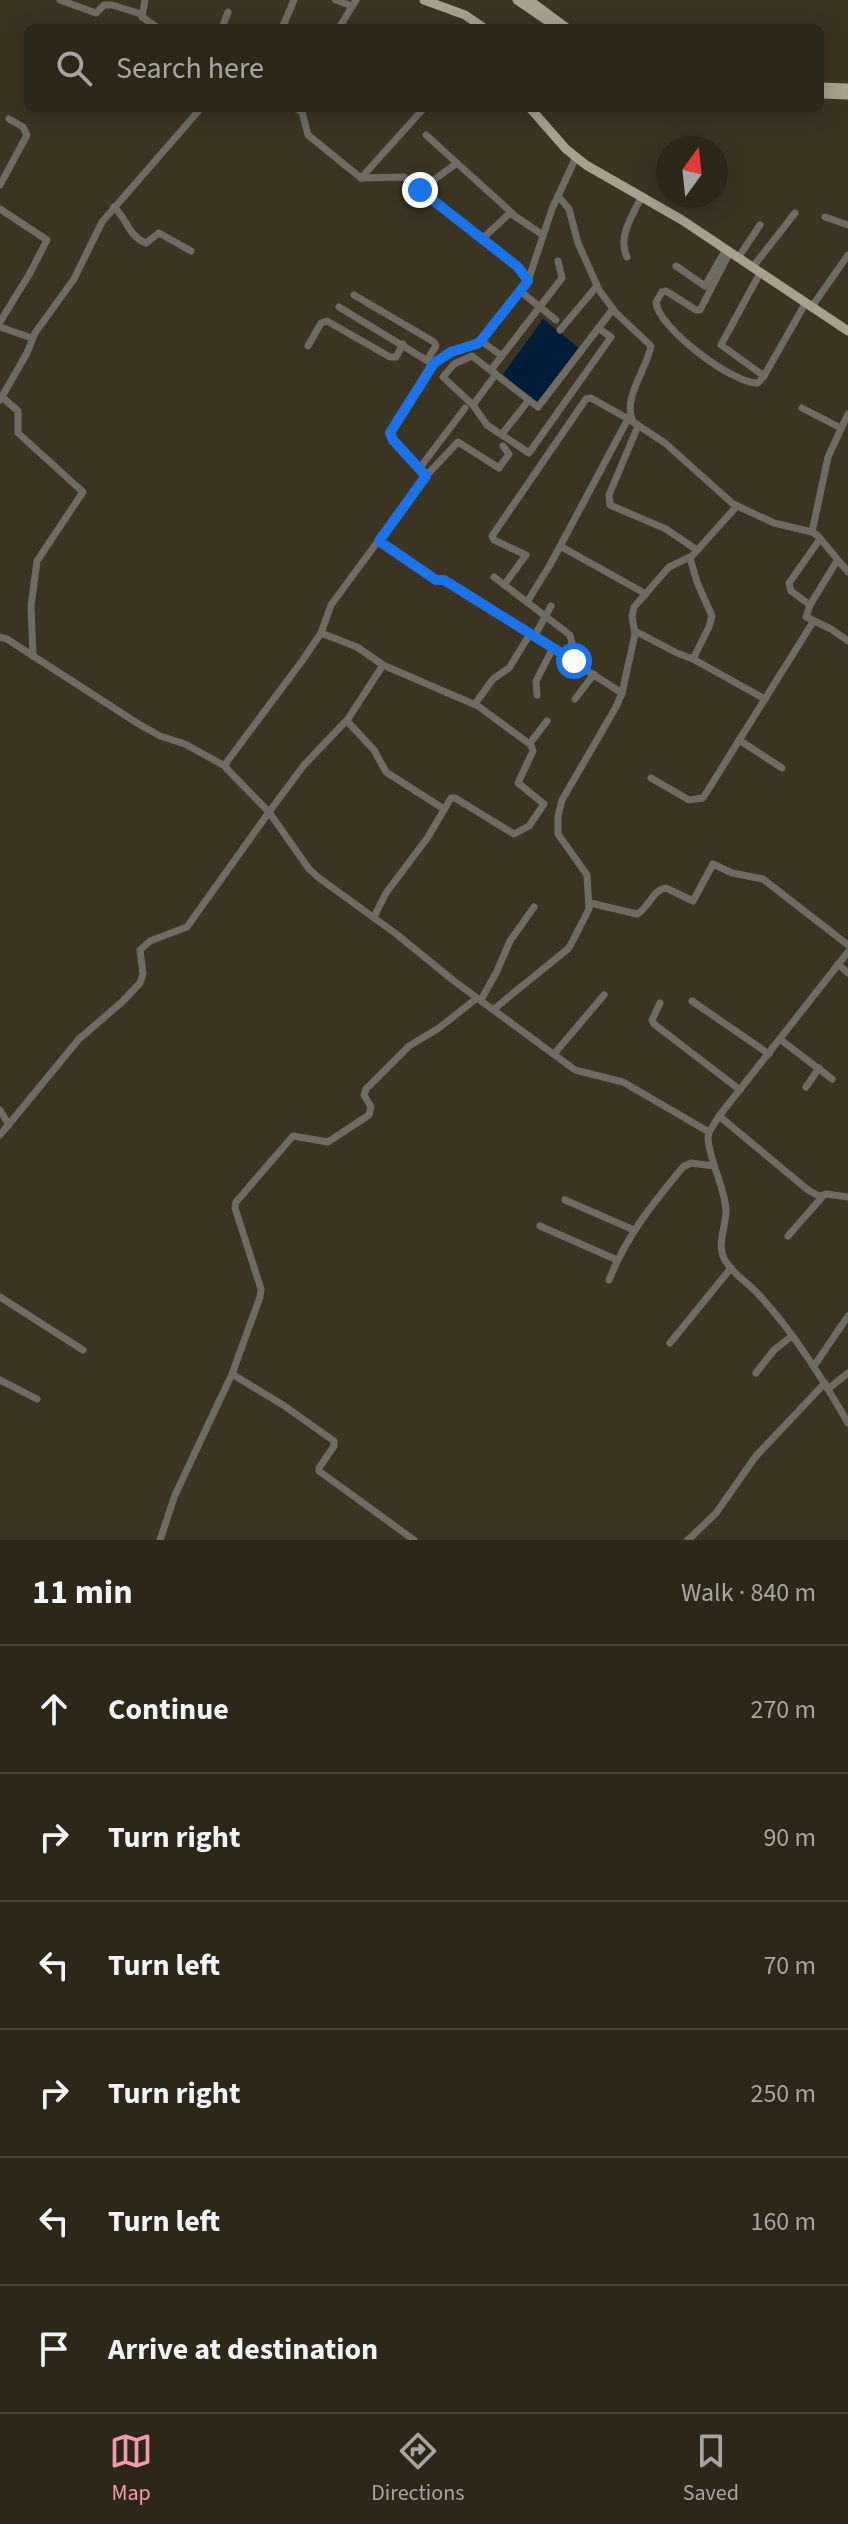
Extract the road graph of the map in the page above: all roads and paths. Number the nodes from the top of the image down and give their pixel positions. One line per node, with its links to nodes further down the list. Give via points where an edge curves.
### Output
1 (60, 0): 10 (street, via 96,13 112,5)
2 (145, 0): 10 (street)
3 (294, 0): 13 (street)
4 (336, 0): 8 (street)
5 (424, 0): 15 (main road)
6 (517, 0): 16 (main road)
7 (529, 0): 17 (main road)
8 (354, 3): 14 (street)
9 (228, 12): 12 (street)
10 (141, 14): 11 (street)
11 (153, 24)
12 (224, 24)
13 (284, 24)
14 (341, 24)
15 (478, 24)
16 (552, 24)
17 (562, 24)
18 (824, 87): 19 (main road)
19 (848, 88)
20 (824, 94): 21 (main road)
21 (848, 95)
22 (197, 112): 35 (street)
23 (302, 112): 30 (street, via 308,135)
24 (420, 112): 30 (street)
25 (534, 112): 28 (main road)
26 (9, 119): 31 (street, via 27,135)
27 (426, 135): 29 (street)
28 (576, 157): 33 (street); 34 (main road)
29 (457, 163): 32 (street); 37 (street)
30 (361, 178): 32 (street, via 404,177)
31 (0, 185)
32 (420, 190): 43 (street)
33 (558, 196): 42 (street); 52 (street, via 569,209)
34 (642, 196): 45 (main road); 47 (street, via 624,238)
35 (114, 207): 44 (street, via 143,243 159,233); 64 (street, via 74,279)
36 (0, 209): 60 (street, via 47,240)
37 (512, 213): 42 (street); 43 (street)
38 (795, 213): 50 (street)
39 (825, 217): 41 (street)
40 (760, 225): 45 (street)
41 (848, 225)
42 (543, 235): 51 (street)
43 (482, 239): 51 (street)
44 (191, 251)
45 (731, 253): 49 (street, via 705,286); 50 (main road); 71 (street, via 700,310 666,291 656,307 693,349 746,383 758,383)
46 (848, 255): 55 (street)
47 (627, 257)
48 (558, 261): 57 (street, via 562,278)
49 (676, 266)
50 (756, 270): 55 (main road); 71 (street, via 721,345)
51 (528, 281): 53 (street)
52 (597, 286): 58 (street); 62 (street)
53 (520, 291): 57 (street); 65 (street)
54 (354, 295): 69 (street, via 434,342)
55 (808, 306): 63 (main road); 71 (street)
56 (339, 307): 66 (street)
57 (540, 307): 59 (street); 68 (street)
58 (613, 309): 61 (street); 78 (street, via 651,346 632,400)
59 (556, 320)
60 (0, 325): 64 (street)
61 (598, 328): 74 (street, via 538,407); 80 (street, via 611,337 529,453)
62 (560, 330)
63 (848, 331)
64 (32, 338): 72 (street)
65 (481, 341): 68 (street); 69 (street)
66 (403, 344): 67 (street, via 396,357 390,357 327,321); 69 (street)
67 (308, 346)
68 (502, 356): 70 (street)
69 (430, 362): 82 (street, via 390,433)
70 (493, 372): 74 (street); 75 (street); 75 (street, via 472,356 454,364 443,377)
71 (764, 376)
72 (4, 385): 73 (street)
73 (1, 398): 107 (street, via 18,411 18,433 83,492 37,561)
74 (529, 400): 80 (street)
75 (469, 406): 80 (street); 82 (street)
76 (802, 408): 79 (street)
77 (848, 414): 79 (street)
78 (633, 422): 84 (street); 88 (street); 89 (street, via 610,505 666,529); 94 (street, via 586,399 492,536 526,555)
79 (841, 428): 85 (street, via 828,457)
80 (502, 434)
81 (503, 446): 83 (street, via 509,454 499,468 458,442)
82 (419, 469): 83 (street)
83 (426, 476): 87 (street)
84 (737, 506): 85 (street); 89 (street)
85 (812, 532): 86 (street)
86 (820, 539): 91 (street); 97 (street, via 789,583 791,591)
87 (379, 541): 102 (street, via 331,605); 103 (street)
88 (560, 546): 95 (street); 96 (street)
89 (697, 550): 90 (street)
90 (690, 558): 95 (street, via 672,566); 109 (street, via 712,616)
91 (837, 561): 92 (street); 97 (street)
92 (847, 570)
93 (494, 577): 94 (street)
94 (504, 585): 96 (street)
95 (646, 594): 101 (street, via 633,611)
96 (527, 602): 99 (street)
97 (810, 605): 100 (street, via 806,617)
98 (551, 606): 99 (street)
99 (545, 617): 103 (street); 108 (street, via 572,639)
100 (813, 622): 105 (street); 115 (street)
101 (635, 631): 109 (street); 112 (street)
102 (321, 633): 110 (street, via 357,647); 121 (street)
103 (532, 635): 106 (street); 116 (street)
104 (0, 637): 107 (street)
105 (848, 641)
106 (553, 648): 108 (street); 113 (street, via 536,681)
107 (33, 656): 121 (street, via 144,727)
108 (566, 656): 111 (street)
109 (693, 659): 115 (street)
110 (383, 665): 116 (street); 117 (street)
111 (594, 674): 112 (street); 114 (street)
112 (622, 693): 127 (street)
113 (537, 695)
114 (575, 699)
115 (765, 699): 119 (street)
116 (475, 704): 120 (street)
117 (347, 721): 125 (street, via 367,740 386,772); 126 (street, via 304,765)
118 (547, 721): 120 (street)
119 (739, 740): 122 (street); 123 (street, via 703,798 689,800)
120 (530, 743): 124 (street, via 533,751 518,783)
121 (225, 766): 126 (street)
122 (782, 768)
123 (651, 778)
124 (544, 805): 125 (street, via 516,834 455,798); 127 (street)
125 (444, 809): 130 (street)
126 (269, 812): 130 (street, via 309,869); 149 (street, via 187,927 140,950 140,983 79,1039)
127 (558, 813): 128 (street, via 558,834 585,871)
128 (590, 903): 131 (street, via 637,914 663,888 693,901 713,864 763,879); 139 (street, via 569,948)
129 (534, 907): 136 (street)
130 (374, 917): 136 (street)
131 (848, 945)
132 (848, 952): 133 (street)
133 (838, 964): 134 (street); 140 (street)
134 (848, 973)
135 (604, 995): 141 (street)
136 (479, 999): 139 (street); 170 (street, via 409,1046 366,1089 369,1115 328,1142 293,1136 236,1202 261,1293)
137 (692, 1001): 142 (street)
138 (660, 1003): 146 (street, via 654,1024)
139 (494, 1009): 141 (street)
140 (781, 1040): 142 (street); 143 (street)
141 (554, 1054): 150 (street, via 584,1074 623,1082)
142 (769, 1054): 146 (street)
143 (819, 1068): 144 (street); 145 (street)
144 (832, 1079)
145 (806, 1087)
146 (740, 1090): 148 (street)
147 (0, 1110): 149 (street)
148 (719, 1116): 150 (street); 153 (street, via 808,1190)
149 (9, 1125): 151 (street)
150 (709, 1132): 152 (street)
151 (0, 1135)
152 (714, 1166): 157 (street, via 687,1163); 160 (street, via 725,1204 722,1253)
153 (824, 1194): 154 (street); 158 (street)
154 (848, 1197)
155 (565, 1200): 157 (street)
156 (540, 1226): 159 (street)
157 (634, 1230): 159 (street)
158 (788, 1236)
159 (617, 1260): 161 (street)
160 (731, 1268): 164 (street); 165 (street)
161 (609, 1280)
162 (0, 1297): 166 (street)
163 (848, 1316): 167 (street)
164 (792, 1336): 167 (street); 168 (street)
165 (670, 1343)
166 (83, 1350)
167 (814, 1366): 172 (street)
168 (756, 1373)
169 (848, 1373): 172 (street)
170 (232, 1374): 175 (street, via 175,1495); 176 (street, via 334,1441 319,1471)
171 (0, 1380): 173 (street)
172 (826, 1386): 174 (street); 177 (street, via 756,1456 716,1513)
173 (37, 1399)
174 (848, 1423)
175 (160, 1540)
176 (414, 1540)
177 (688, 1540)

